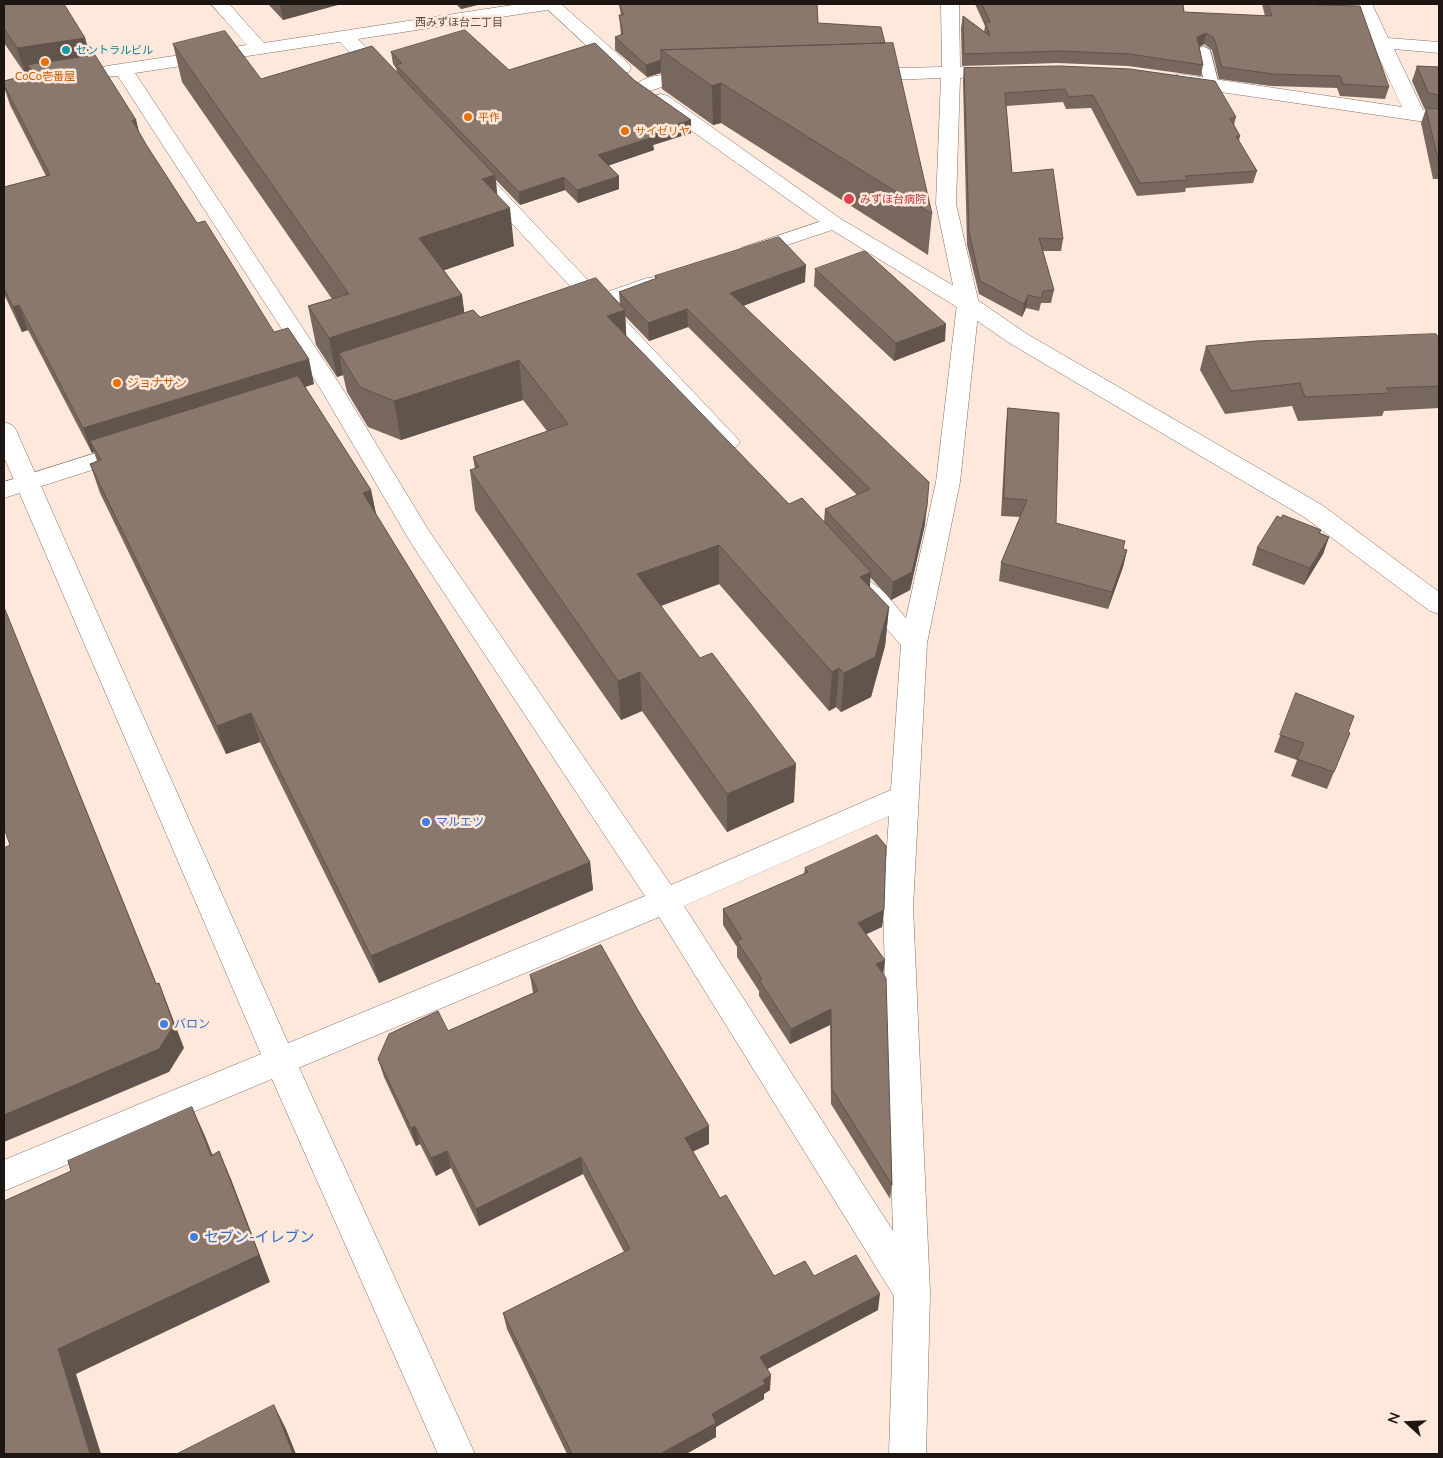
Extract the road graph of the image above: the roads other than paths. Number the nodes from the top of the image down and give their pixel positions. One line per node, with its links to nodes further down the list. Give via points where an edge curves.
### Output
1 (220, 4): 8 (street)
2 (551, 4): 5 (street); 18 (street)
3 (950, 4): 11 (street)
4 (1363, 4): 6 (street)
5 (345, 36): 8 (street); 19 (street)
6 (1383, 43): 7 (street); 20 (street)
7 (1439, 47)
8 (259, 48): 10 (street)
9 (1203, 50): 17 (lane)
10 (124, 70): 13 (street); 37 (street, via 331,388 420,537)
11 (950, 72): 12 (street); 14 (street); 27 (street, via 946,204)
12 (990, 72)
13 (87, 75)
14 (841, 76)
15 (712, 79): 18 (street, via 663,80)
16 (1165, 79): 17 (street)
17 (1212, 85): 20 (street)
18 (643, 87): 23 (street)
19 (401, 95)
20 (1415, 113): 21 (street)
21 (1439, 118)
22 (469, 166): 26 (street)
23 (834, 223): 24 (street); 27 (street)
24 (730, 258)
25 (673, 277): 26 (street)
26 (598, 302): 28 (street); 31 (street)
27 (968, 304): 34 (street, via 1019,339 1313,511); 35 (street, via 948,482)
28 (561, 314)
29 (4, 430): 32 (street)
30 (151, 444): 32 (street)
31 (739, 454)
32 (16, 486): 38 (street)
33 (847, 570): 35 (street)
34 (1439, 605)
35 (914, 643): 36 (street)
36 (906, 796): 37 (street); 40 (street, via 898,907)
37 (665, 902): 38 (street); 40 (street)
38 (280, 1062): 39 (street); 41 (street)
39 (4, 1176)
40 (912, 1293): 42 (street)
41 (457, 1454)
42 (908, 1454)

